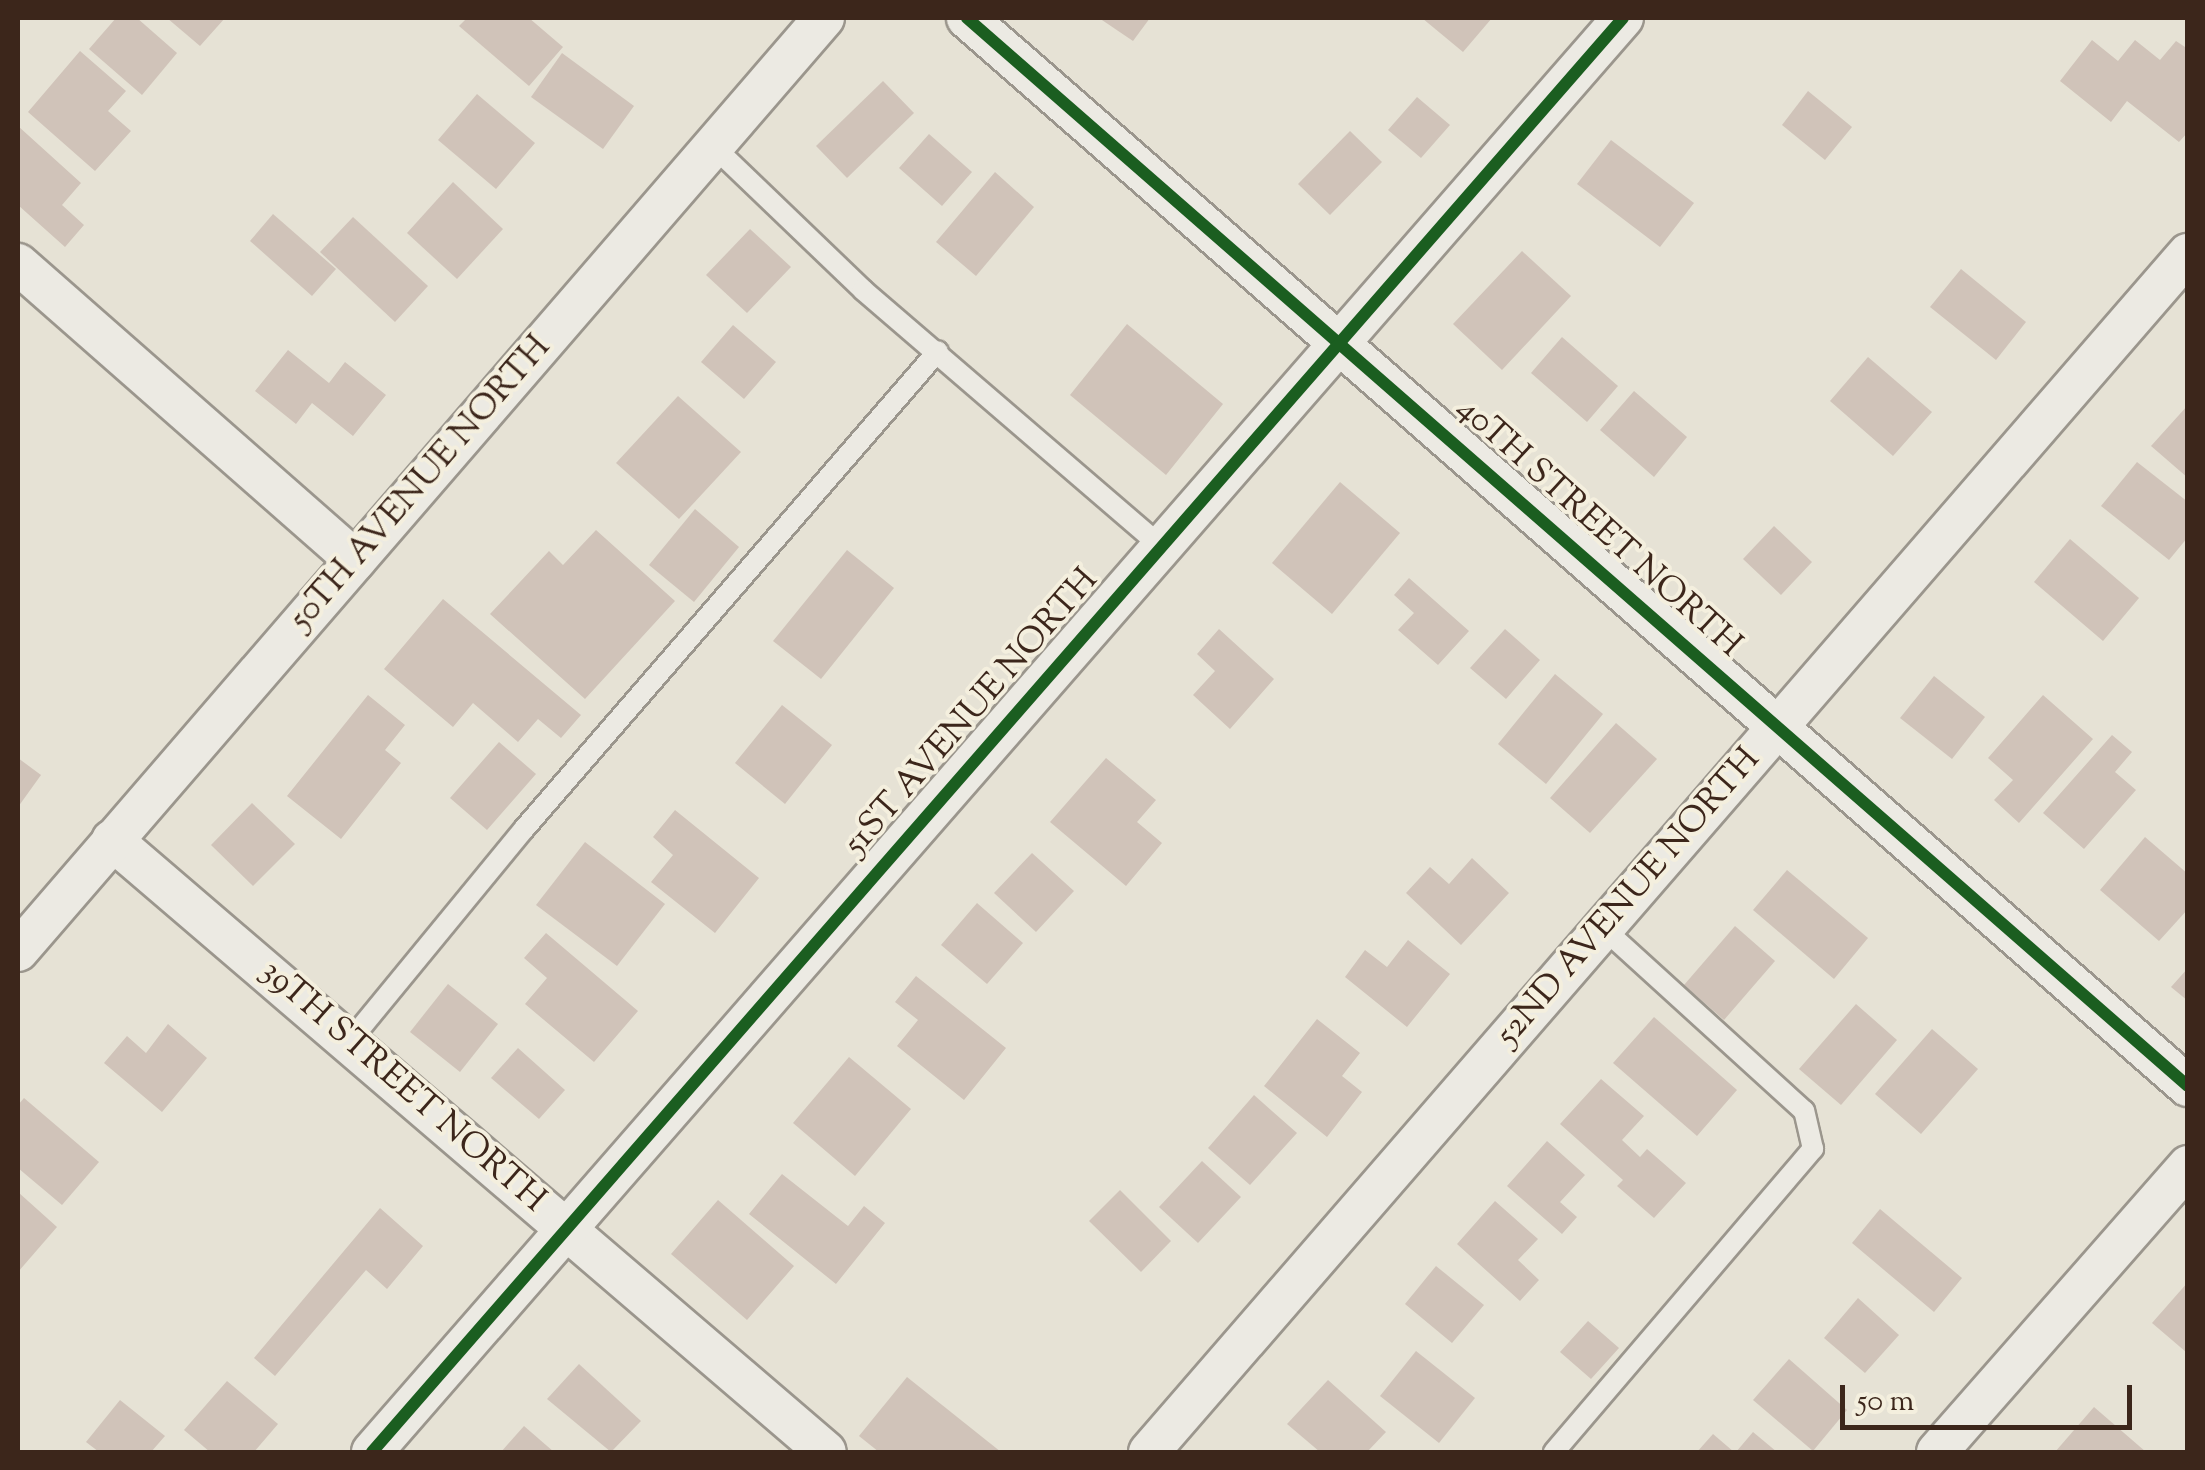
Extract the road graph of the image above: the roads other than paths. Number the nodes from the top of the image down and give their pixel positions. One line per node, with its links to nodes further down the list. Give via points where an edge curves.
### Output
1 (824, 18): 4 (street, 50TH AVENUE NORTH)
2 (967, 18): 7 (street, 40TH STREET NORTH)
3 (1622, 18): 7 (street, 51ST AVENUE NORTH)
4 (713, 146): 8 (lane, via 863,290); 10 (street, 50TH AVENUE NORTH)
5 (2188, 254): 11 (street, 52ND AVENUE NORTH)
6 (18, 264): 10 (street)
7 (1338, 337): 9 (street, 51ST AVENUE NORTH); 11 (street, 40TH STREET NORTH)
8 (938, 351): 9 (lane); 15 (lane)
9 (1158, 544): 18 (street, 51ST AVENUE NORTH)
10 (355, 560): 12 (street, 50TH AVENUE NORTH)
11 (1778, 727): 13 (street, 52ND AVENUE NORTH); 16 (street, 40TH STREET NORTH)
12 (112, 840): 14 (street, 50TH AVENUE NORTH); 15 (street, 39TH STREET NORTH)
13 (1603, 928): 21 (street, 52ND AVENUE NORTH); 22 (lane, via 1804,1112 1814,1149)
14 (18, 951)
15 (350, 1042): 18 (street, 39TH STREET NORTH)
16 (2188, 1086)
17 (2188, 1166): 23 (street)
18 (566, 1228): 19 (street, 51ST AVENUE NORTH); 20 (street, 39TH STREET NORTH)
19 (372, 1452)
20 (826, 1452)
21 (1149, 1452)
22 (1554, 1452)
23 (1937, 1452)

